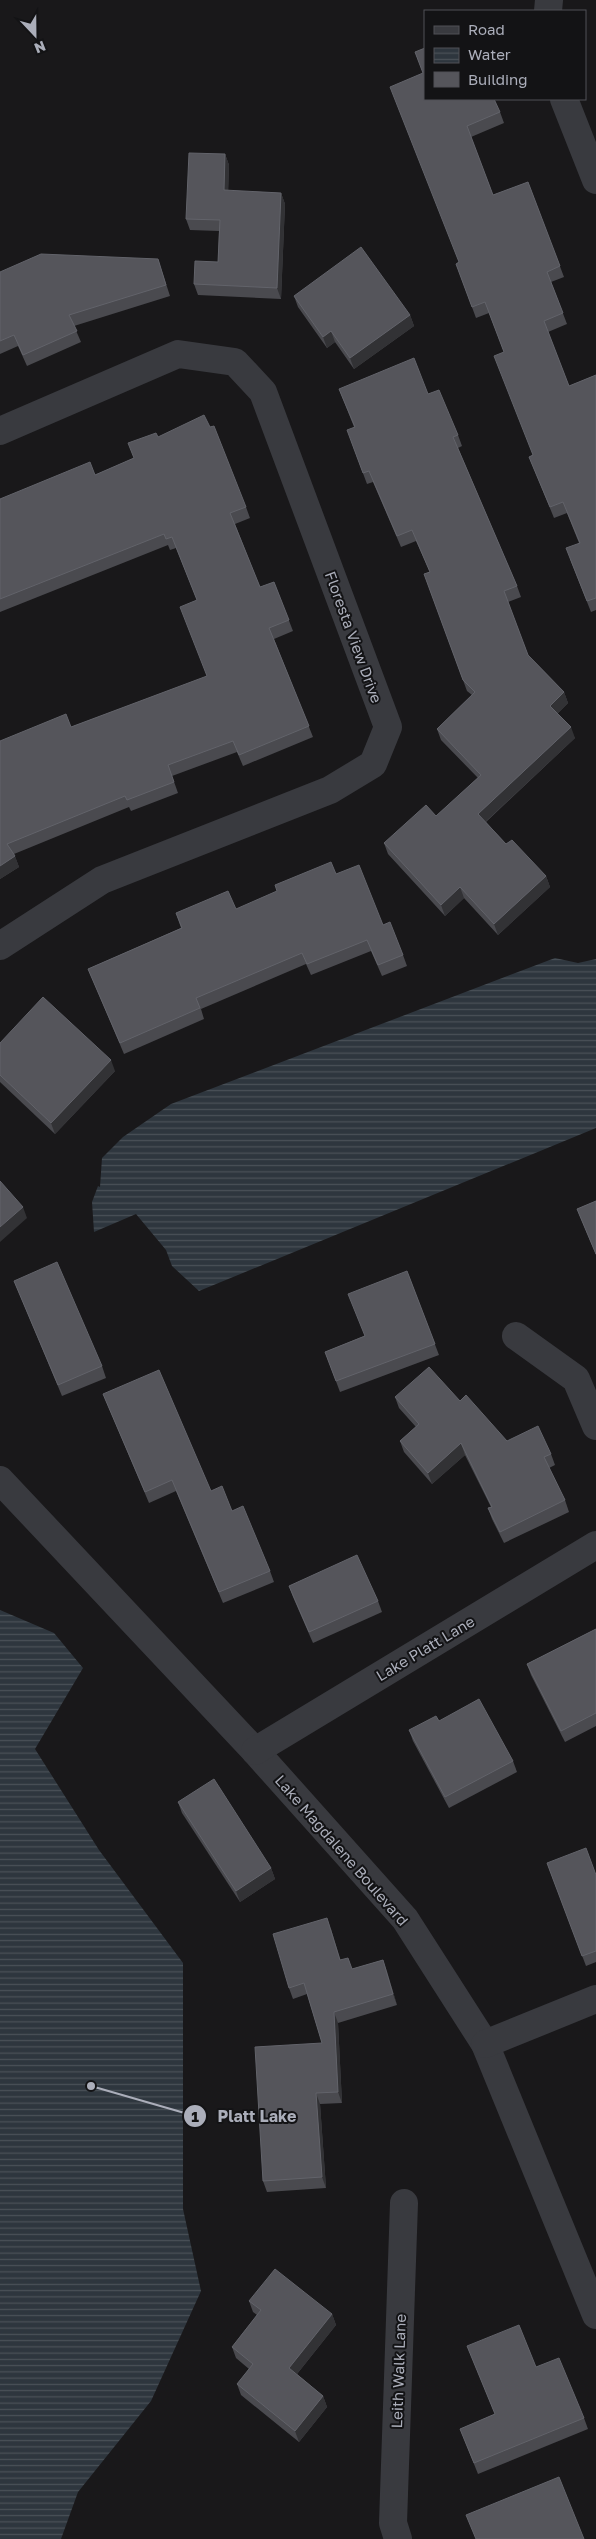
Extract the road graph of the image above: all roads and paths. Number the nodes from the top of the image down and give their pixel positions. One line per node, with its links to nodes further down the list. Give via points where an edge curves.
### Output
1 (564, 100): 2 (street)
2 (596, 180)
3 (0, 431): 4 (street, Floresta View Drive, via 178,354 235,362 263,392 388,727 373,764 330,790 102,880)
4 (0, 946)
5 (516, 1336): 6 (street, via 576,1379)
6 (596, 1426)
7 (0, 1480): 9 (street, Lake Magdalene Boulevard)
8 (596, 1545): 9 (street, Lake Platt Lane)
9 (255, 1751): 11 (street, Lake Magdalene Boulevard, via 406,1919)
10 (596, 1999): 11 (street)
11 (485, 2044): 13 (street, Lake Magdalene Boulevard)
12 (404, 2203): 14 (street, Leith Walk Lane, via 393,2523)
13 (596, 2315)
14 (398, 2539)

